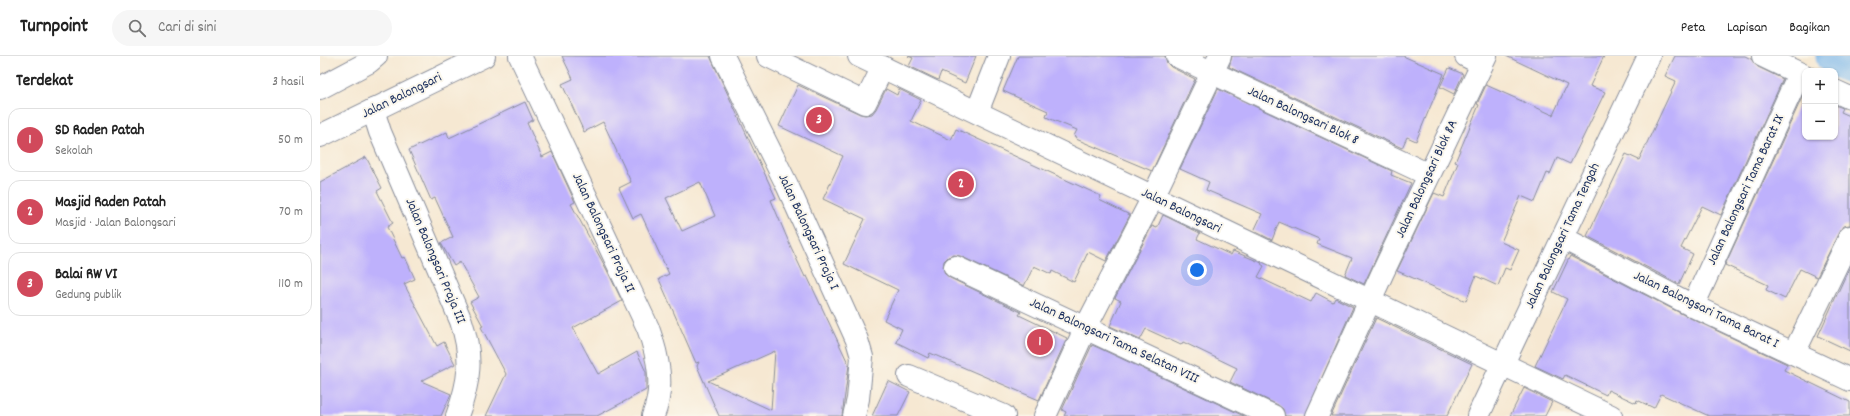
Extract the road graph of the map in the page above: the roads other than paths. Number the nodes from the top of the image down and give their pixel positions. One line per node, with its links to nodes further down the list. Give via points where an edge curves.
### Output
1 (376, 56): 15 (street)
2 (484, 56): 18 (street, Jalan Balongsari)
3 (520, 56): 34 (street, Jalan Balongsari Praja II, via 648,328 659,369 659,390)
4 (723, 56): 35 (street, Jalan Balongsari Praja I, via 787,185 857,340 862,357)
5 (768, 56): 13 (street, via 865,103)
6 (859, 56): 13 (street, Jalan Balongsari)
7 (999, 56): 19 (street)
8 (1177, 56): 12 (street, Jalan Balongsari Blok 8)
9 (1649, 56): 24 (street, Jalan Balongsari Tama Tengah)
10 (1763, 56): 14 (street)
11 (1478, 59): 21 (street, Jalan Balongsari Blok 8A)
12 (1215, 65): 21 (street, Jalan Balongsari Blok 8); 22 (street)
13 (883, 67): 19 (street, Jalan Balongsari)
14 (1802, 75): 27 (street, Jalan Balongsari Tama Barat IX)
15 (320, 88)
16 (1838, 92): 17 (street)
17 (1850, 98)
18 (373, 110): 20 (street, Jalan Balongsari); 33 (street, Jalan Balongsari Praja III, via 380,132 462,321 468,341 469,369)
19 (977, 112): 22 (street, Jalan Balongsari)
20 (320, 136)
21 (1429, 175): 26 (street, Jalan Balongsari Blok 8A)
22 (1153, 197): 26 (street, Jalan Balongsari); 28 (street)
23 (1850, 237): 29 (street)
24 (1563, 238): 27 (street, Jalan Balongsari Tama Barat I); 30 (street, Jalan Balongsari Tama Tengah)
25 (955, 267): 28 (street, Jalan Balongsari Tama Selatan VIII)
26 (1370, 302): 30 (street, Jalan Balongsari); 39 (street, Jalan Balongsari Blok 8A)
27 (1693, 306): 29 (street, Jalan Balongsari Tama Barat I)
28 (1086, 327): 37 (street); 38 (street, Jalan Balongsari Tama Selatan VIII)
29 (1794, 353): 32 (street, Jalan Balongsari Tama Barat I)
30 (1502, 365): 40 (street, Jalan Balongsari Tama Tengah); 41 (street, Jalan Balongsari)
31 (909, 376): 36 (street)
32 (1850, 380)
33 (457, 416)
34 (653, 416)
35 (854, 416)
36 (1004, 416)
37 (1045, 416)
38 (1273, 416)
39 (1317, 416)
40 (1478, 416)
41 (1611, 416)

